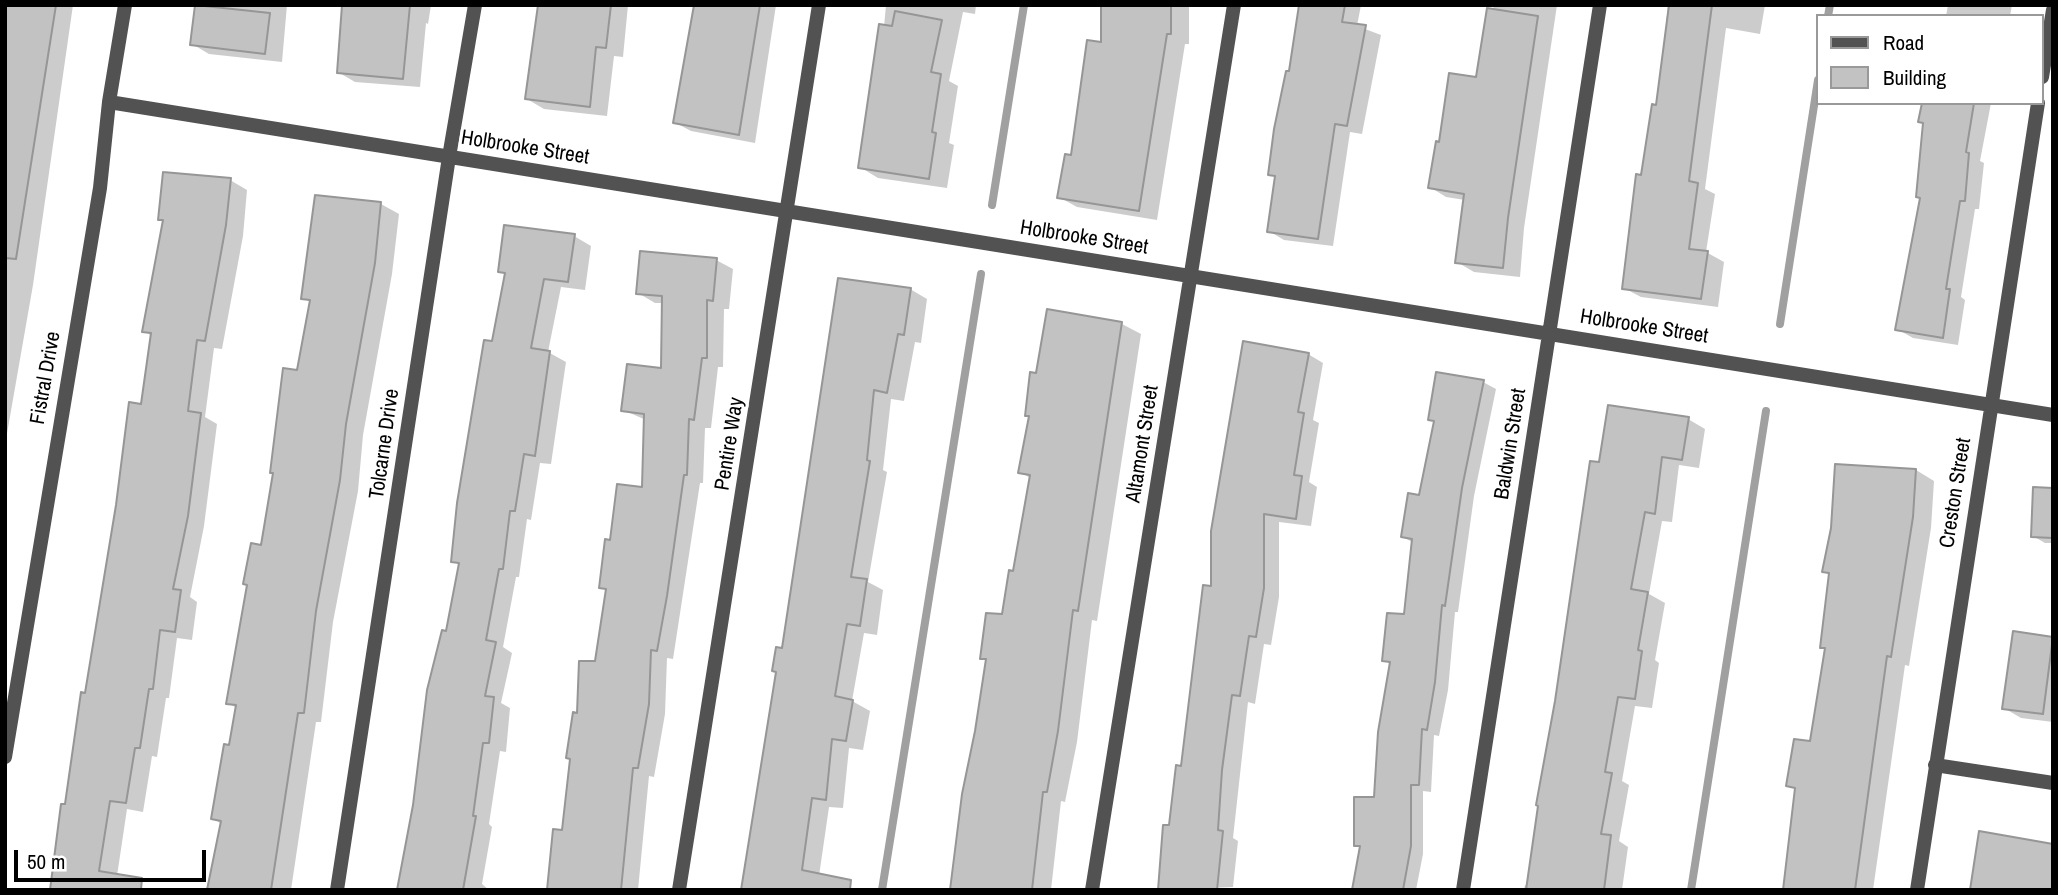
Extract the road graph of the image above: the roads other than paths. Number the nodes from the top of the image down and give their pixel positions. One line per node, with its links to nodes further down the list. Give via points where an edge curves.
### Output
1 (125, 5): 8 (street, Fistral Drive)
2 (475, 5): 10 (street, Tolcarne Drive)
3 (819, 5): 11 (street, Pentire Way)
4 (1234, 5): 12 (street, Altamont Street)
5 (1600, 5): 13 (street, Baldwin Street)
6 (2053, 10): 7 (street)
7 (2044, 64)
8 (109, 102): 10 (street, Holbrooke Street); 16 (street, Fistral Drive, via 100,188)
9 (2038, 105): 14 (street, Creston Street)
10 (449, 157): 11 (street, Holbrooke Street); 20 (street, Tolcarne Drive)
11 (786, 211): 12 (street, Holbrooke Street); 21 (street, Pentire Way)
12 (1190, 276): 13 (street, Holbrooke Street); 22 (street, Altamont Street)
13 (1549, 333): 14 (street, Holbrooke Street); 23 (street, Baldwin Street)
14 (1991, 405): 15 (street, Holbrooke Street); 18 (street, Creston Street)
15 (2053, 415)
16 (9, 702): 17 (street, Fistral Drive)
17 (5, 757)
18 (1935, 765): 19 (street); 24 (street, Creston Street)
19 (2053, 783)
20 (337, 890)
21 (679, 890)
22 (1092, 890)
23 (1462, 890)
24 (1917, 890)

